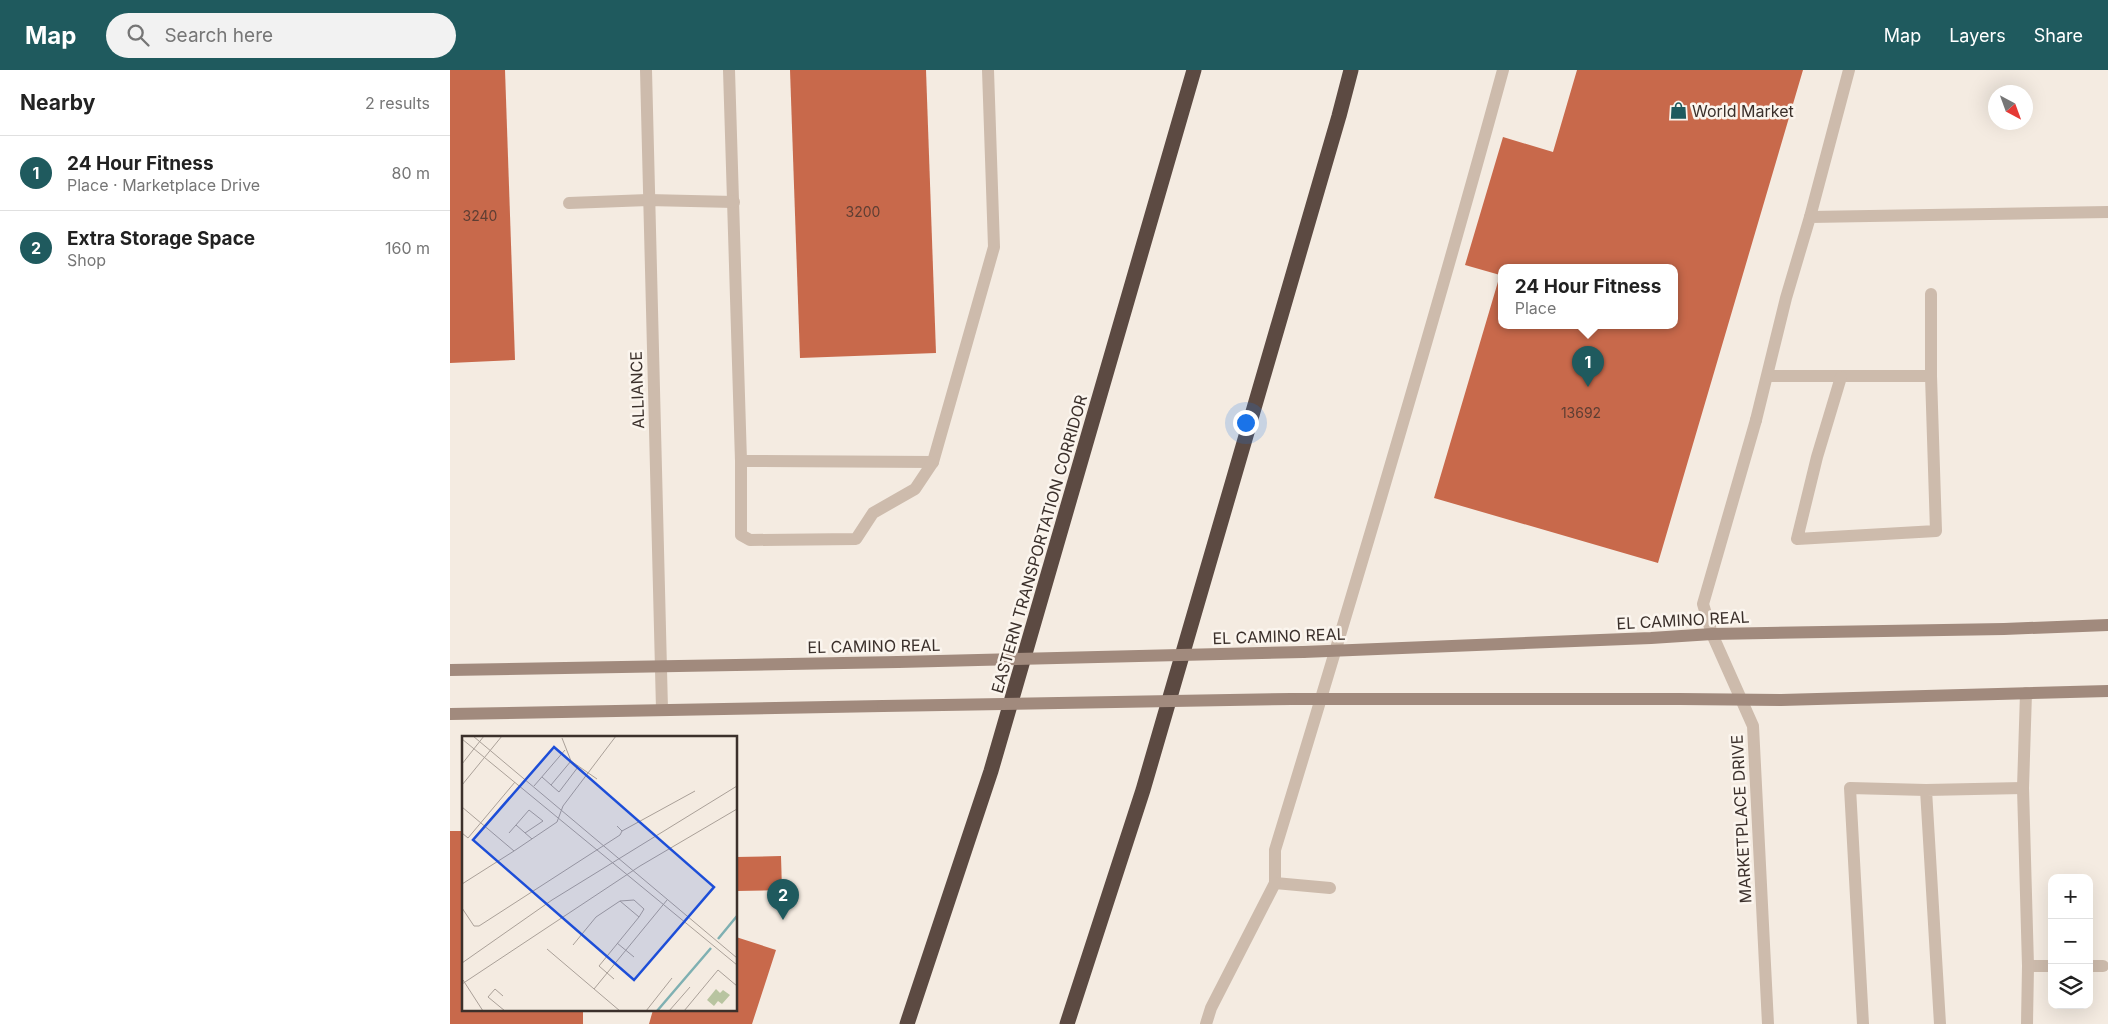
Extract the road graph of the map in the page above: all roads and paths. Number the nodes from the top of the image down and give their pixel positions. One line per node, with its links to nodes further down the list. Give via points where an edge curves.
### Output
1 (646, 70): 8 (street, ALLIANCE)
2 (729, 70): 9 (street)
3 (988, 70): 18 (street, via 994,247)
4 (1194, 70): 38 (highway, EASTERN TRANSPORTATION CORRIDOR, via 991,771)
5 (1351, 70): 39 (highway, via 1143,790)
6 (1503, 70): 21 (street, via 1460,228)
7 (1849, 70): 12 (street, MARKETPLACE DRIVE)
8 (648, 200): 9 (street); 10 (street); 22 (street, ALLIANCE)
9 (734, 202): 17 (street)
10 (569, 203)
11 (2108, 212): 12 (street)
12 (1810, 217): 14 (street, MARKETPLACE DRIVE, via 1786,298)
13 (1931, 294): 15 (street)
14 (1768, 376): 16 (street); 20 (street, MARKETPLACE DRIVE, via 1702,604)
15 (1931, 376): 16 (street); 16 (street, via 1936,531 1797,539)
16 (1841, 377)
17 (741, 461): 18 (street); 18 (street, via 742,535 750,540 856,538 873,513 914,489)
18 (934, 462)
19 (2108, 625): 20 (main road, EL CAMINO REAL)
20 (1712, 634): 21 (main road, EL CAMINO REAL); 27 (street, MARKETPLACE DRIVE)
21 (1335, 651): 22 (main road, EL CAMINO REAL, bridge); 26 (street)
22 (661, 666): 23 (main road, EL CAMINO REAL); 28 (street, ALLIANCE)
23 (450, 670)
24 (2108, 691): 25 (main road)
25 (2026, 693): 27 (main road); 30 (street)
26 (1320, 700): 27 (main road); 28 (main road, bridge); 32 (street, via 1274,850)
27 (1742, 700): 41 (street, MARKETPLACE DRIVE, via 1753,726)
28 (662, 709): 29 (main road)
29 (450, 714)
30 (2023, 788): 31 (street); 34 (street)
31 (1926, 790): 42 (street, via 1850,788); 43 (street)
32 (1276, 883): 33 (street); 40 (street, via 1211,1008)
33 (1330, 888)
34 (2028, 966): 35 (street); 44 (street)
35 (2048, 966)
36 (2093, 966): 37 (street)
37 (2103, 966)
38 (908, 1024)
39 (1067, 1024)
40 (1206, 1024)
41 (1768, 1024)
42 (1863, 1024)
43 (1940, 1024)
44 (2027, 1024)

